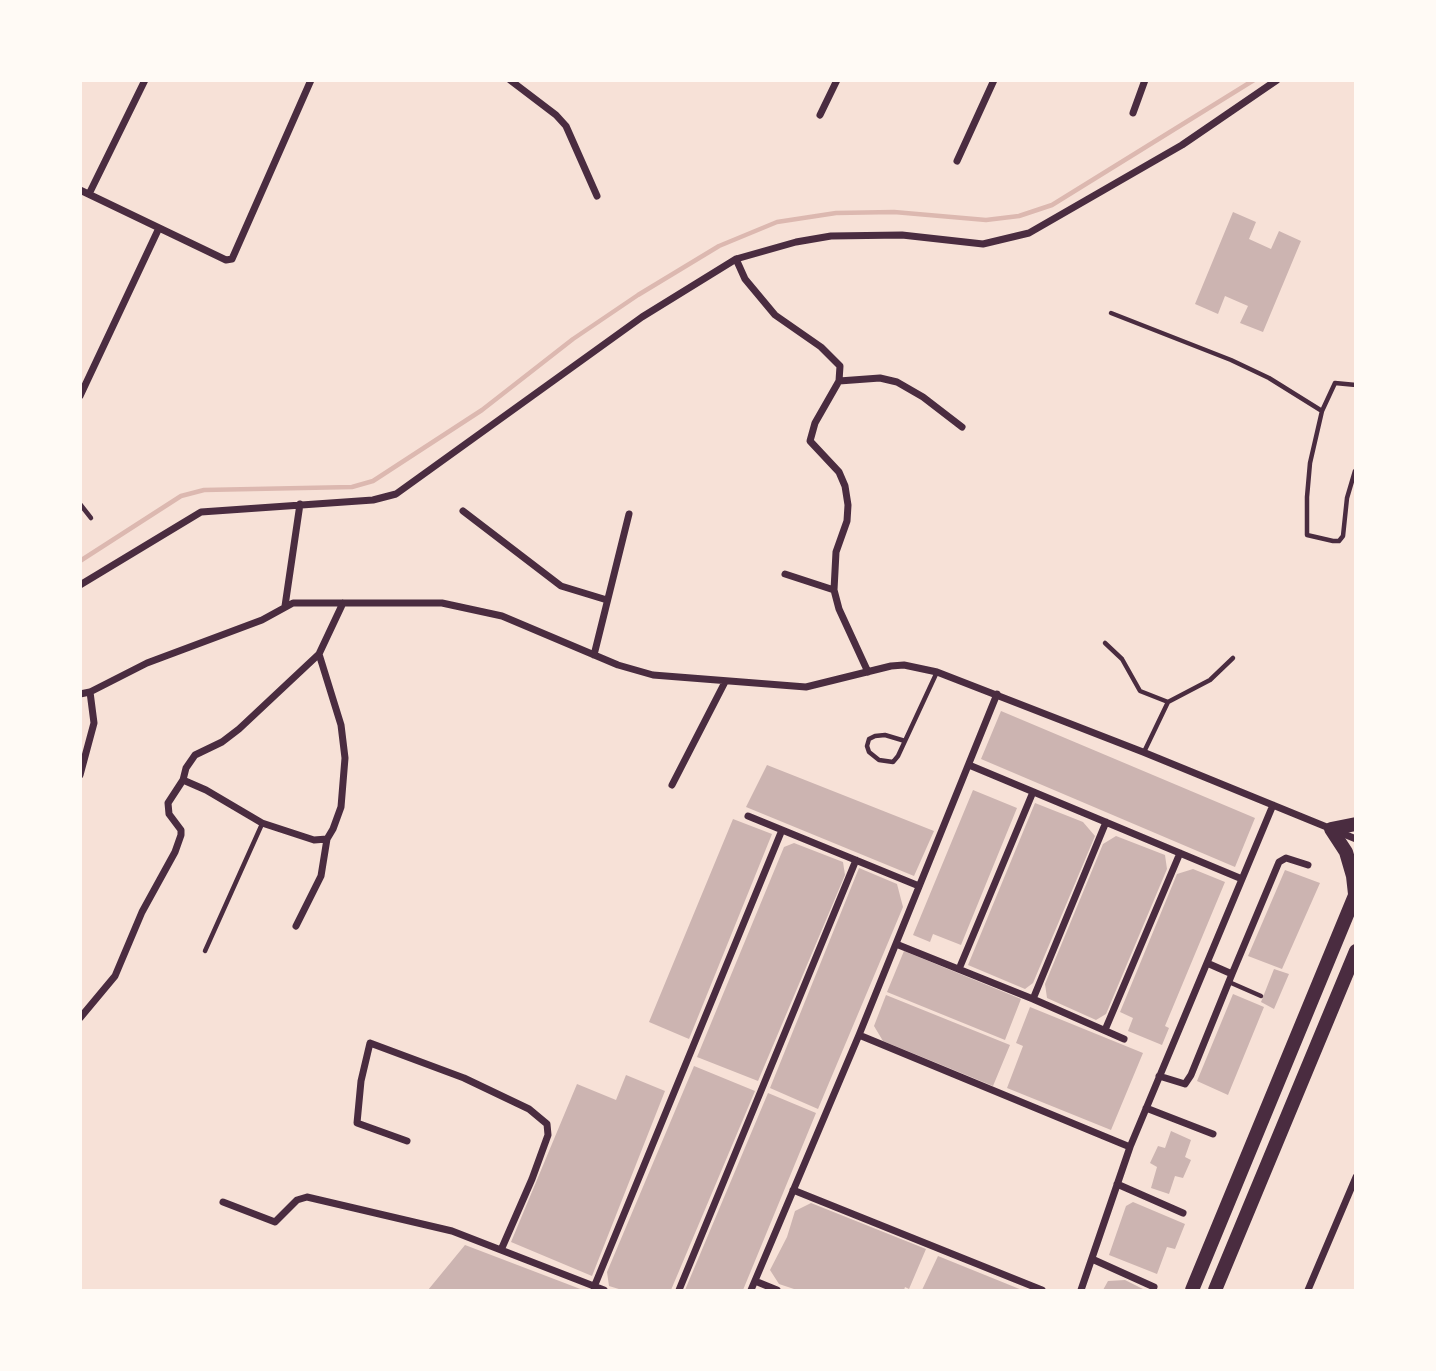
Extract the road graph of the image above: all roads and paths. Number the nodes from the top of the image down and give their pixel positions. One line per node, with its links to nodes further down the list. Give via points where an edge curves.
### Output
1 (145, 80): 12 (street)
2 (311, 80): 14 (street, via 233,260)
3 (510, 80): 13 (street, via 566,126)
4 (837, 80): 9 (street)
5 (994, 80): 10 (street)
6 (1145, 80): 8 (street)
7 (1277, 80): 15 (street, via 1182,145 1030,233 983,244 902,234 831,236)
8 (1133, 113)
9 (820, 115)
10 (957, 161)
11 (80, 190): 12 (street)
12 (89, 194): 14 (street)
13 (597, 196)
14 (159, 228): 19 (street)
15 (736, 260): 17 (street, via 745,279 775,315 840,366); 24 (street, via 642,317 396,495)
16 (1111, 313): 20 (lane, via 1231,360)
17 (839, 382): 21 (street, via 897,382); 30 (street, via 810,441 839,472 848,505 848,521 836,552)
18 (1356, 385): 20 (lane, via 1335,383)
19 (80, 397)
20 (1322, 411): 22 (lane, via 1310,463 1307,535 1333,541 1343,536)
21 (962, 427)
22 (1355, 471)
23 (80, 504): 27 (lane)
24 (300, 504): 29 (street, via 201,512); 33 (street)
25 (463, 511): 31 (street, via 561,586)
26 (629, 514): 31 (street)
27 (90, 518)
28 (785, 574): 30 (street)
29 (80, 585)
30 (834, 590): 38 (street)
31 (607, 600): 36 (street)
32 (344, 604): 33 (street); 35 (street); 36 (street, via 458,605 502,616)
33 (285, 606): 41 (street, via 262,620 147,663)
34 (1105, 643): 44 (lane, via 1122,659 1140,691)
35 (319, 654): 49 (street, via 239,729 195,755); 59 (street, via 341,725 345,758 341,807)
36 (594, 654): 40 (street, via 653,675)
37 (1233, 658): 44 (lane, via 1210,680)
38 (868, 672): 39 (street, via 904,665); 40 (street, via 806,687)
39 (937, 672): 43 (street); 45 (lane)
40 (725, 682): 50 (street)
41 (90, 692): 42 (street); 48 (street, via 94,723)
42 (80, 694)
43 (997, 694): 46 (street); 47 (street)
44 (1168, 702): 46 (lane)
45 (905, 741): 45 (lane, via 892,762 879,760 867,746 875,736)
46 (1143, 752): 52 (street)
47 (969, 765): 51 (street); 65 (street)
48 (80, 775)
49 (183, 780): 55 (street); 77 (street, via 168,803 169,814 181,830 175,852 114,976)
50 (672, 785)
51 (1033, 792): 54 (street); 72 (street)
52 (1273, 805): 57 (street); 64 (street)
53 (748, 816): 58 (street)
54 (1106, 822): 61 (street); 76 (street)
55 (262, 823): 59 (street, via 314,840); 69 (lane)
56 (1356, 824): 57 (highway)
57 (1331, 829): 60 (street); 66 (highway, via 1346,852)
58 (782, 830): 62 (street); 94 (street)
59 (327, 839): 67 (street, via 321,876)
60 (1356, 839)
61 (1180, 853): 64 (street); 78 (street)
62 (856, 860): 65 (street); 97 (street)
63 (1308, 865): 73 (street, via 1286,858 1279,862)
64 (1242, 879): 71 (street)
65 (919, 886): 68 (street)
66 (1355, 893): 102 (highway)
67 (296, 926)
68 (896, 944): 72 (street); 79 (street)
69 (205, 951)
70 (1356, 951): 103 (highway)
71 (1207, 963): 73 (street); 81 (street)
72 (959, 969): 76 (street)
73 (1232, 974): 74 (street)
74 (1229, 982): 75 (lane); 81 (street, via 1185,1084)
75 (1261, 996)
76 (1033, 999): 78 (street)
77 (80, 1018)
78 (1105, 1030): 80 (street)
79 (859, 1035): 85 (street); 88 (street)
80 (1124, 1039)
81 (1159, 1076): 82 (street)
82 (1146, 1108): 83 (street); 85 (street)
83 (1213, 1134)
84 (407, 1141): 91 (street, via 357,1123 370,1043 464,1078 532,1111 547,1124 548,1135 532,1180)
85 (1130, 1147): 87 (street)
86 (1356, 1177): 104 (street)
87 (1117, 1184): 90 (street); 92 (street)
88 (793, 1190): 93 (street); 100 (street)
89 (223, 1202): 91 (street, via 275,1222 297,1200 307,1197 455,1232)
90 (1183, 1213)
91 (501, 1250): 94 (street)
92 (1092, 1259): 95 (street); 101 (street)
93 (755, 1281): 98 (street); 99 (street)
94 (594, 1287): 96 (street)
95 (1154, 1287)
96 (604, 1290)
97 (679, 1290)
98 (751, 1290)
99 (777, 1290)
100 (1041, 1290)
101 (1081, 1290)
102 (1192, 1290)
103 (1215, 1290)
104 (1308, 1290)

